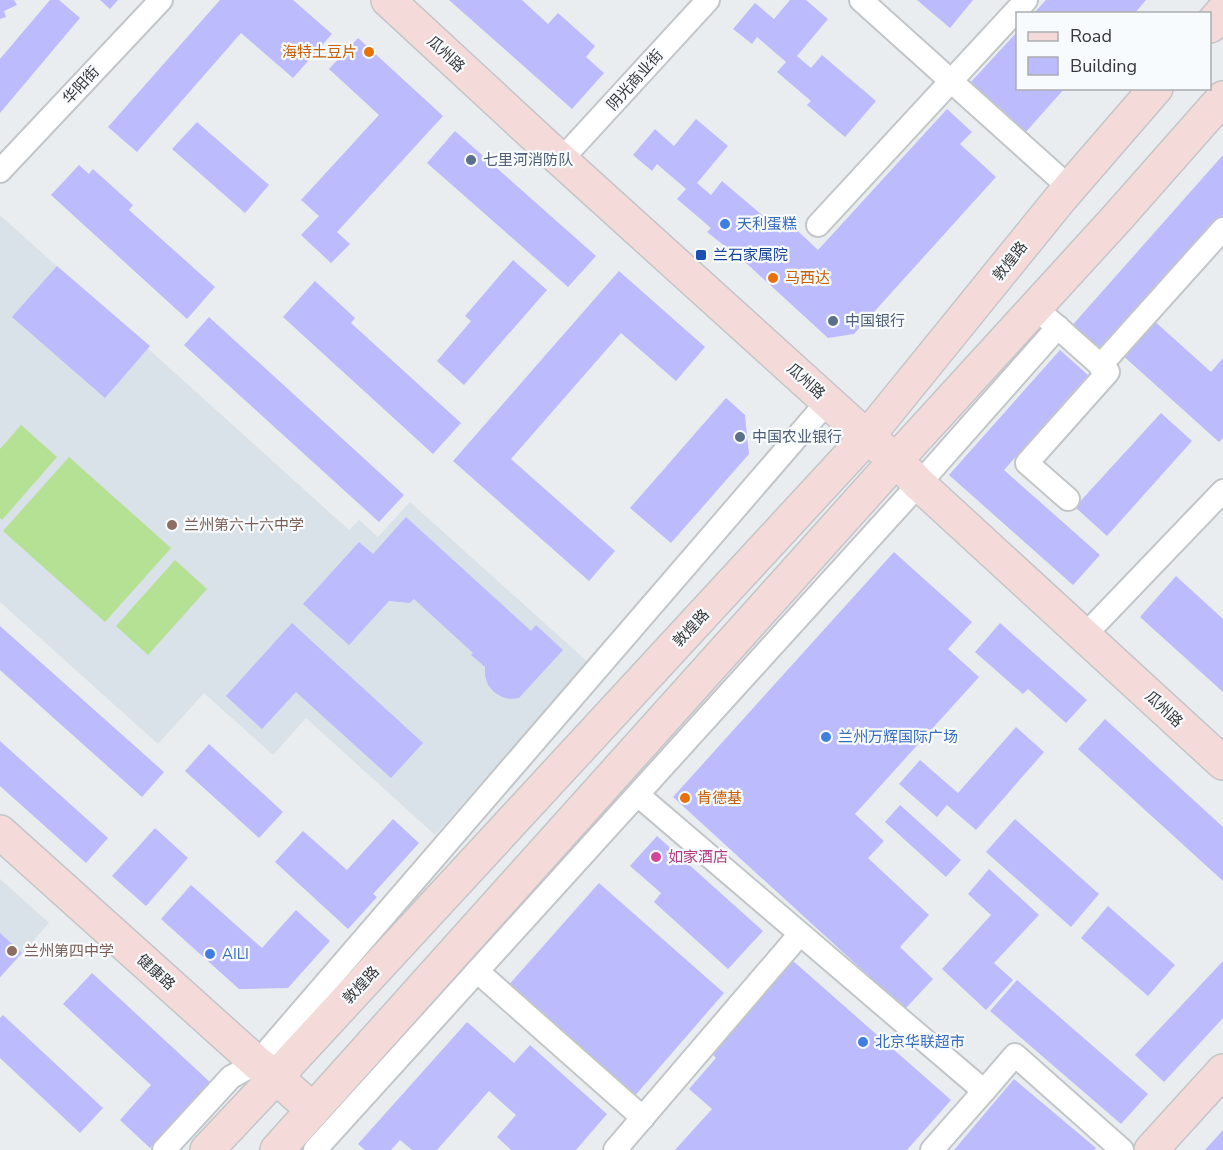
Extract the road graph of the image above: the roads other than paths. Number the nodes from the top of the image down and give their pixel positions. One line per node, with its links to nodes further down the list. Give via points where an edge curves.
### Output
1 (161, 0): 12 (street, 华阳街)
2 (388, 0): 11 (main road, 瓜州路)
3 (708, 0): 11 (street, 阴光商业街)
4 (861, 0): 8 (street)
5 (1026, 0): 8 (street)
6 (1223, 11): 7 (main road)
7 (1211, 24)
8 (951, 81): 13 (street); 14 (street)
9 (1154, 90): 13 (main road, 敦煌路)
10 (1223, 98): 16 (main road)
11 (561, 160): 18 (main road, 瓜州路)
12 (0, 171)
13 (1070, 188): 19 (main road, 敦煌路)
14 (818, 225)
15 (1223, 229): 17 (street)
16 (1046, 319): 17 (street); 20 (main road); 21 (street)
17 (1100, 366): 23 (street, via 1108,372 1027,463)
18 (828, 401): 19 (main road, 瓜州路); 30 (street)
19 (867, 437): 20 (main road, 瓜州路); 30 (main road, 敦煌路)
20 (896, 460): 21 (main road, 瓜州路); 33 (main road)
21 (919, 484): 24 (main road, 瓜州路); 26 (street)
22 (1223, 491): 24 (street)
23 (1068, 499)
24 (1084, 636): 25 (main road, 瓜州路)
25 (1223, 763)
26 (638, 795): 28 (street); 29 (street)
27 (0, 832): 30 (main road, 健康路)
28 (800, 934): 32 (street); 34 (street)
29 (477, 971): 34 (street); 38 (street)
30 (266, 1070): 33 (main road, 健康路); 35 (street, via 231,1077); 36 (main road, 敦煌路)
31 (1223, 1071): 42 (main road)
32 (984, 1091): 40 (street); 41 (street, via 1015,1055)
33 (313, 1110): 37 (main road)
34 (643, 1118): 39 (street)
35 (164, 1150)
36 (207, 1150)
37 (277, 1150)
38 (315, 1150)
39 (615, 1150)
40 (932, 1150)
41 (1122, 1150)
42 (1151, 1150)

